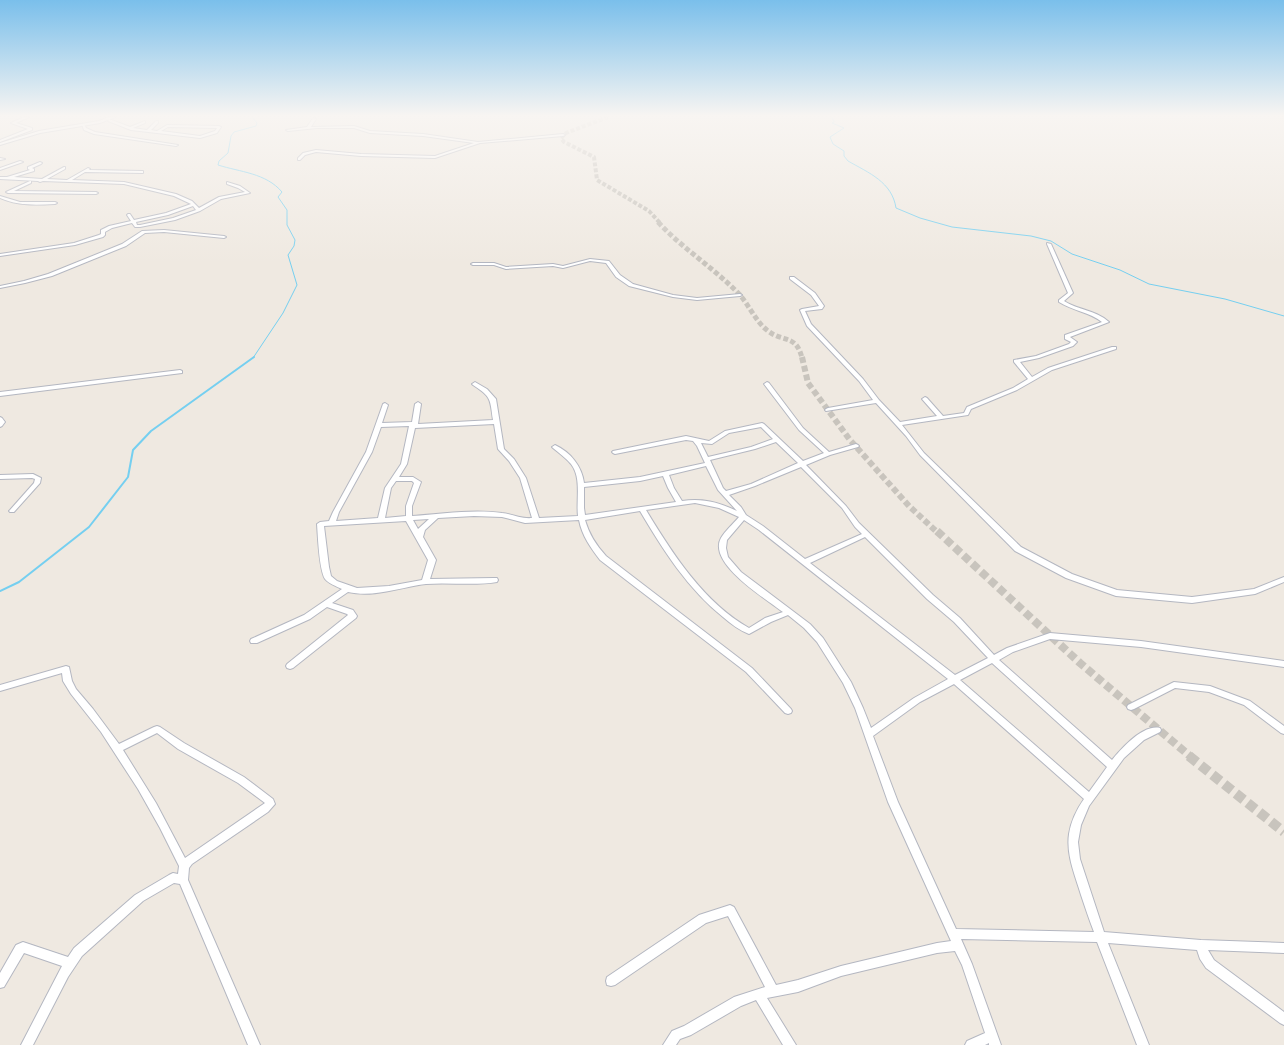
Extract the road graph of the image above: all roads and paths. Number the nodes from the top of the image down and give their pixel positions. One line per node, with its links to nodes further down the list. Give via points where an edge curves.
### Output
1 (34, 166): 6 (street, via 29,168 33,170)
2 (92, 167): 4 (street)
3 (64, 168): 8 (street)
4 (84, 172): 5 (street); 9 (street)
5 (142, 172)
6 (2, 179): 7 (street)
7 (32, 180): 8 (street); 11 (street)
8 (39, 181): 9 (street)
9 (67, 181): 15 (street, via 124,182 175,195)
10 (228, 183): 16 (street, via 248,193 219,198)
11 (8, 192): 12 (street); 13 (street)
12 (96, 193)
13 (0, 196): 14 (street, via 11,202)
14 (54, 203)
15 (193, 205): 16 (street); 18 (street)
16 (198, 210): 19 (street)
17 (129, 215): 18 (street)
18 (132, 221): 19 (street, via 138,226); 23 (street, via 107,228 103,235 82,242)
19 (157, 223): 20 (street)
20 (155, 230): 21 (street); 26 (street, via 141,233 124,245 50,275)
21 (224, 237)
22 (1050, 244): 30 (street, via 1071,293 1061,301 1106,322 1067,336 1074,342 1072,345 1016,361)
23 (0, 255)
24 (473, 264): 27 (street, via 508,268 563,266 590,260 606,262 630,285 673,296 694,299)
25 (792, 278): 35 (street, via 813,294 822,306 802,310 809,325)
26 (0, 286)
27 (740, 295)
28 (1114, 348): 30 (street, via 1050,369)
29 (180, 372): 33 (street)
30 (1031, 379): 39 (street, via 969,408 966,414)
31 (475, 384): 41 (street, via 493,399)
32 (767, 384): 51 (street, via 800,430)
33 (0, 394)
34 (925, 399): 39 (street)
35 (877, 401): 38 (street); 43 (street)
36 (418, 404): 42 (street)
37 (385, 406): 45 (street)
38 (828, 410)
39 (941, 417): 43 (street)
40 (0, 419): 44 (street)
41 (498, 422): 42 (street); 67 (street, via 501,449 523,478)
42 (415, 424): 45 (street); 56 (street, via 410,428 406,456)
43 (898, 424): 72 (street, via 927,460 1018,549 1095,587 1116,593 1192,600 1255,591)
44 (0, 425)
45 (378, 425): 68 (street, via 369,452)
46 (777, 440): 47 (street, via 760,425 727,432 710,442); 52 (street); 53 (street)
47 (696, 441): 50 (street, via 686,438); 52 (street)
48 (856, 446): 51 (street)
49 (555, 447): 57 (street, via 574,461)
50 (614, 452)
51 (828, 454): 53 (street)
52 (708, 461): 54 (street); 58 (street)
53 (802, 464): 58 (street); 69 (street)
54 (666, 474): 57 (street); 59 (street)
55 (0, 477): 61 (street, via 38,478)
56 (396, 479): 64 (street, via 418,482 409,506); 66 (street, via 388,488)
57 (580, 485): 65 (street)
58 (725, 494): 63 (street)
59 (680, 503): 60 (street); 63 (street, via 703,502)
60 (642, 509): 65 (street); 77 (street, via 686,577 703,596 738,624 749,631)
61 (12, 511)
62 (436, 517): 64 (street); 67 (street, via 493,514); 70 (street)
63 (743, 517): 71 (street); 77 (street, via 724,539 724,558 738,574)
64 (409, 518): 66 (street); 70 (street)
65 (581, 518): 67 (street); 85 (street, via 586,535 603,558 749,670)
66 (381, 520): 68 (street)
67 (536, 520)
68 (332, 523): 75 (street, via 320,524 325,567 330,580)
69 (866, 534): 71 (street); 79 (street, via 957,620)
70 (419, 537): 74 (street, via 432,560)
71 (804, 562): 82 (street)
72 (1284, 579)
73 (494, 580): 74 (street)
74 (424, 582): 75 (street, via 356,592)
75 (346, 589): 76 (street)
76 (327, 604): 78 (street, via 307,617); 81 (street, via 353,616)
77 (789, 612): 88 (street, via 820,640 859,708)
78 (254, 641)
79 (993, 659): 80 (street, via 1050,636 1140,644); 82 (street); 90 (street)
80 (1284, 664)
81 (290, 666)
82 (955, 680): 88 (street, via 918,700); 91 (street)
83 (0, 688): 89 (street, via 66,668 72,689)
84 (1131, 707): 87 (street, via 1174,685 1204,688 1247,703)
85 (788, 711)
86 (1157, 730): 90 (street, via 1128,748)
87 (1284, 731)
88 (869, 734): 95 (street, via 893,802)
89 (118, 749): 92 (street, via 153,805); 92 (street, via 159,730 241,780 270,802 265,809)
90 (1112, 766): 91 (street)
91 (1090, 798): 94 (street, via 1077,821 1073,851)
92 (184, 866): 93 (street)
93 (183, 880): 98 (street, via 173,878 139,898); 106 (street)
94 (1101, 937): 95 (street); 96 (street); 110 (street)
95 (956, 939): 101 (street, via 937,948); 104 (street)
96 (1201, 945): 97 (street); 103 (street, via 1210,964)
97 (1284, 948)
98 (70, 963): 100 (street, via 23,947); 105 (street)
99 (611, 980): 101 (street, via 703,919 730,910)
100 (0, 983)
101 (773, 991): 102 (street)
102 (758, 994): 107 (street, via 738,1001 676,1035); 108 (street)
103 (1284, 1019)
104 (993, 1041): 109 (street)
105 (27, 1045)
106 (254, 1045)
107 (669, 1045)
108 (790, 1045)
109 (971, 1045)
110 (1143, 1045)

